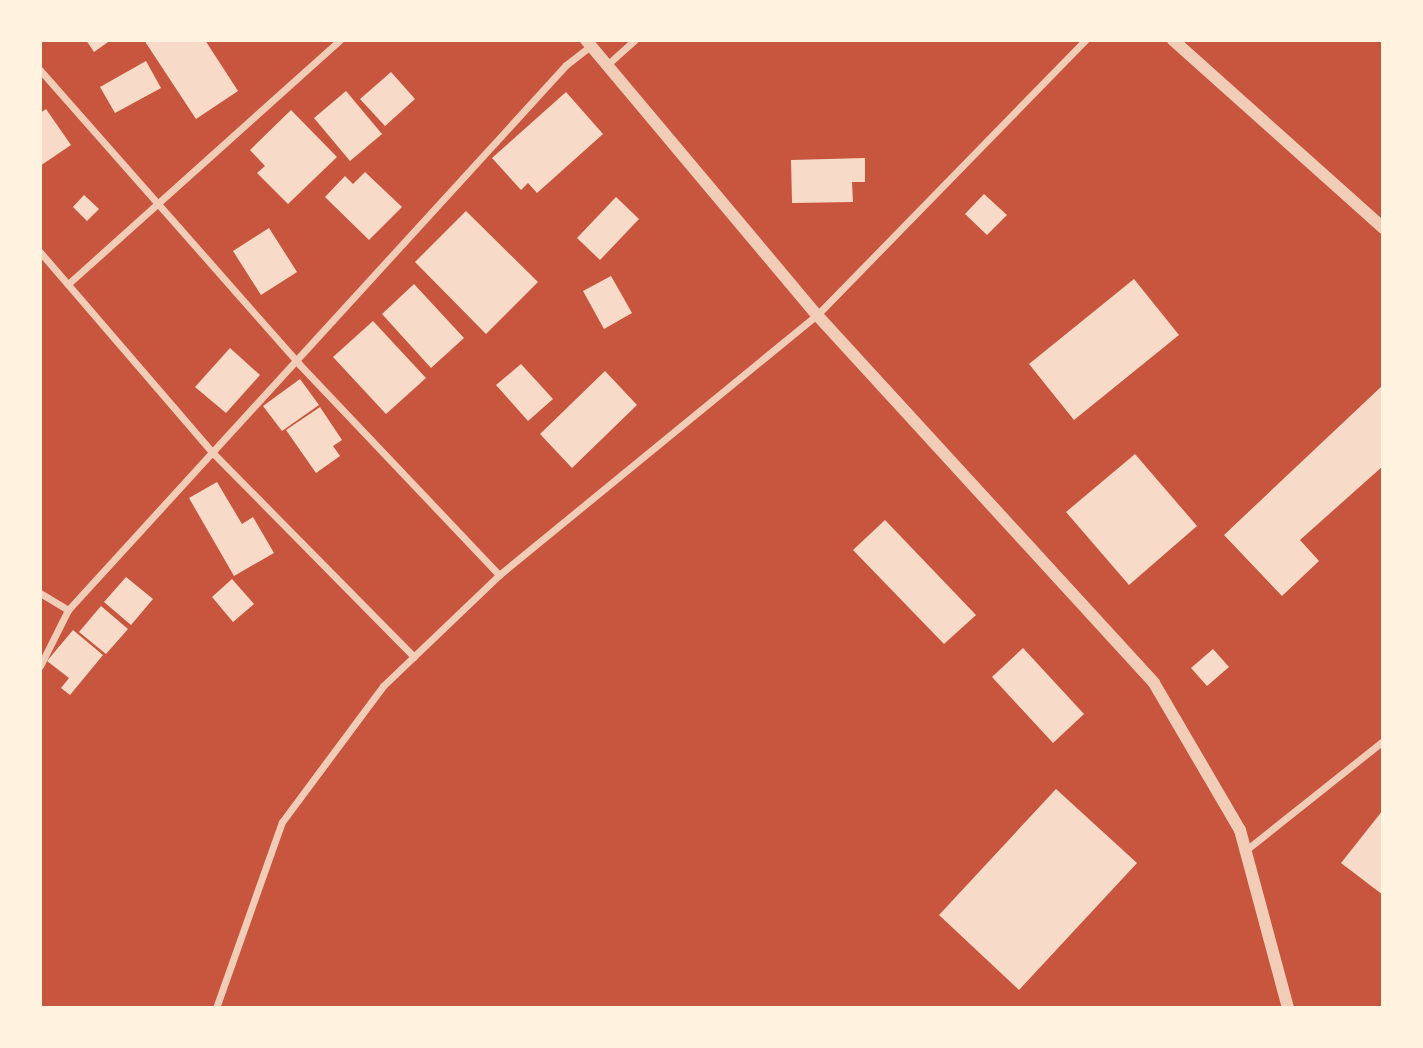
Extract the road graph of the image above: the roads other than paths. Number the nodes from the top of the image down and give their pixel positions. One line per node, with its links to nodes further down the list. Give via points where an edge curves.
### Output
1 (340, 40): 8 (street)
2 (635, 40): 6 (street)
3 (1084, 40): 12 (street)
4 (1173, 40): 9 (street)
5 (588, 43): 6 (street); 13 (street)
6 (608, 64): 12 (street)
7 (40, 70): 8 (street)
8 (160, 201): 11 (street); 13 (street)
9 (1383, 228)
10 (40, 252): 11 (street)
11 (68, 284): 14 (street)
12 (817, 315): 15 (street); 21 (street, via 1154,683)
13 (299, 364): 14 (street); 15 (street)
14 (211, 451): 17 (street); 18 (street)
15 (499, 575): 18 (street)
16 (40, 593): 17 (street)
17 (68, 610): 19 (street)
18 (414, 657): 22 (street, via 383,686 282,822)
19 (40, 666)
20 (1383, 741): 21 (street)
21 (1246, 850): 23 (street)
22 (216, 1008)
23 (1288, 1008)

